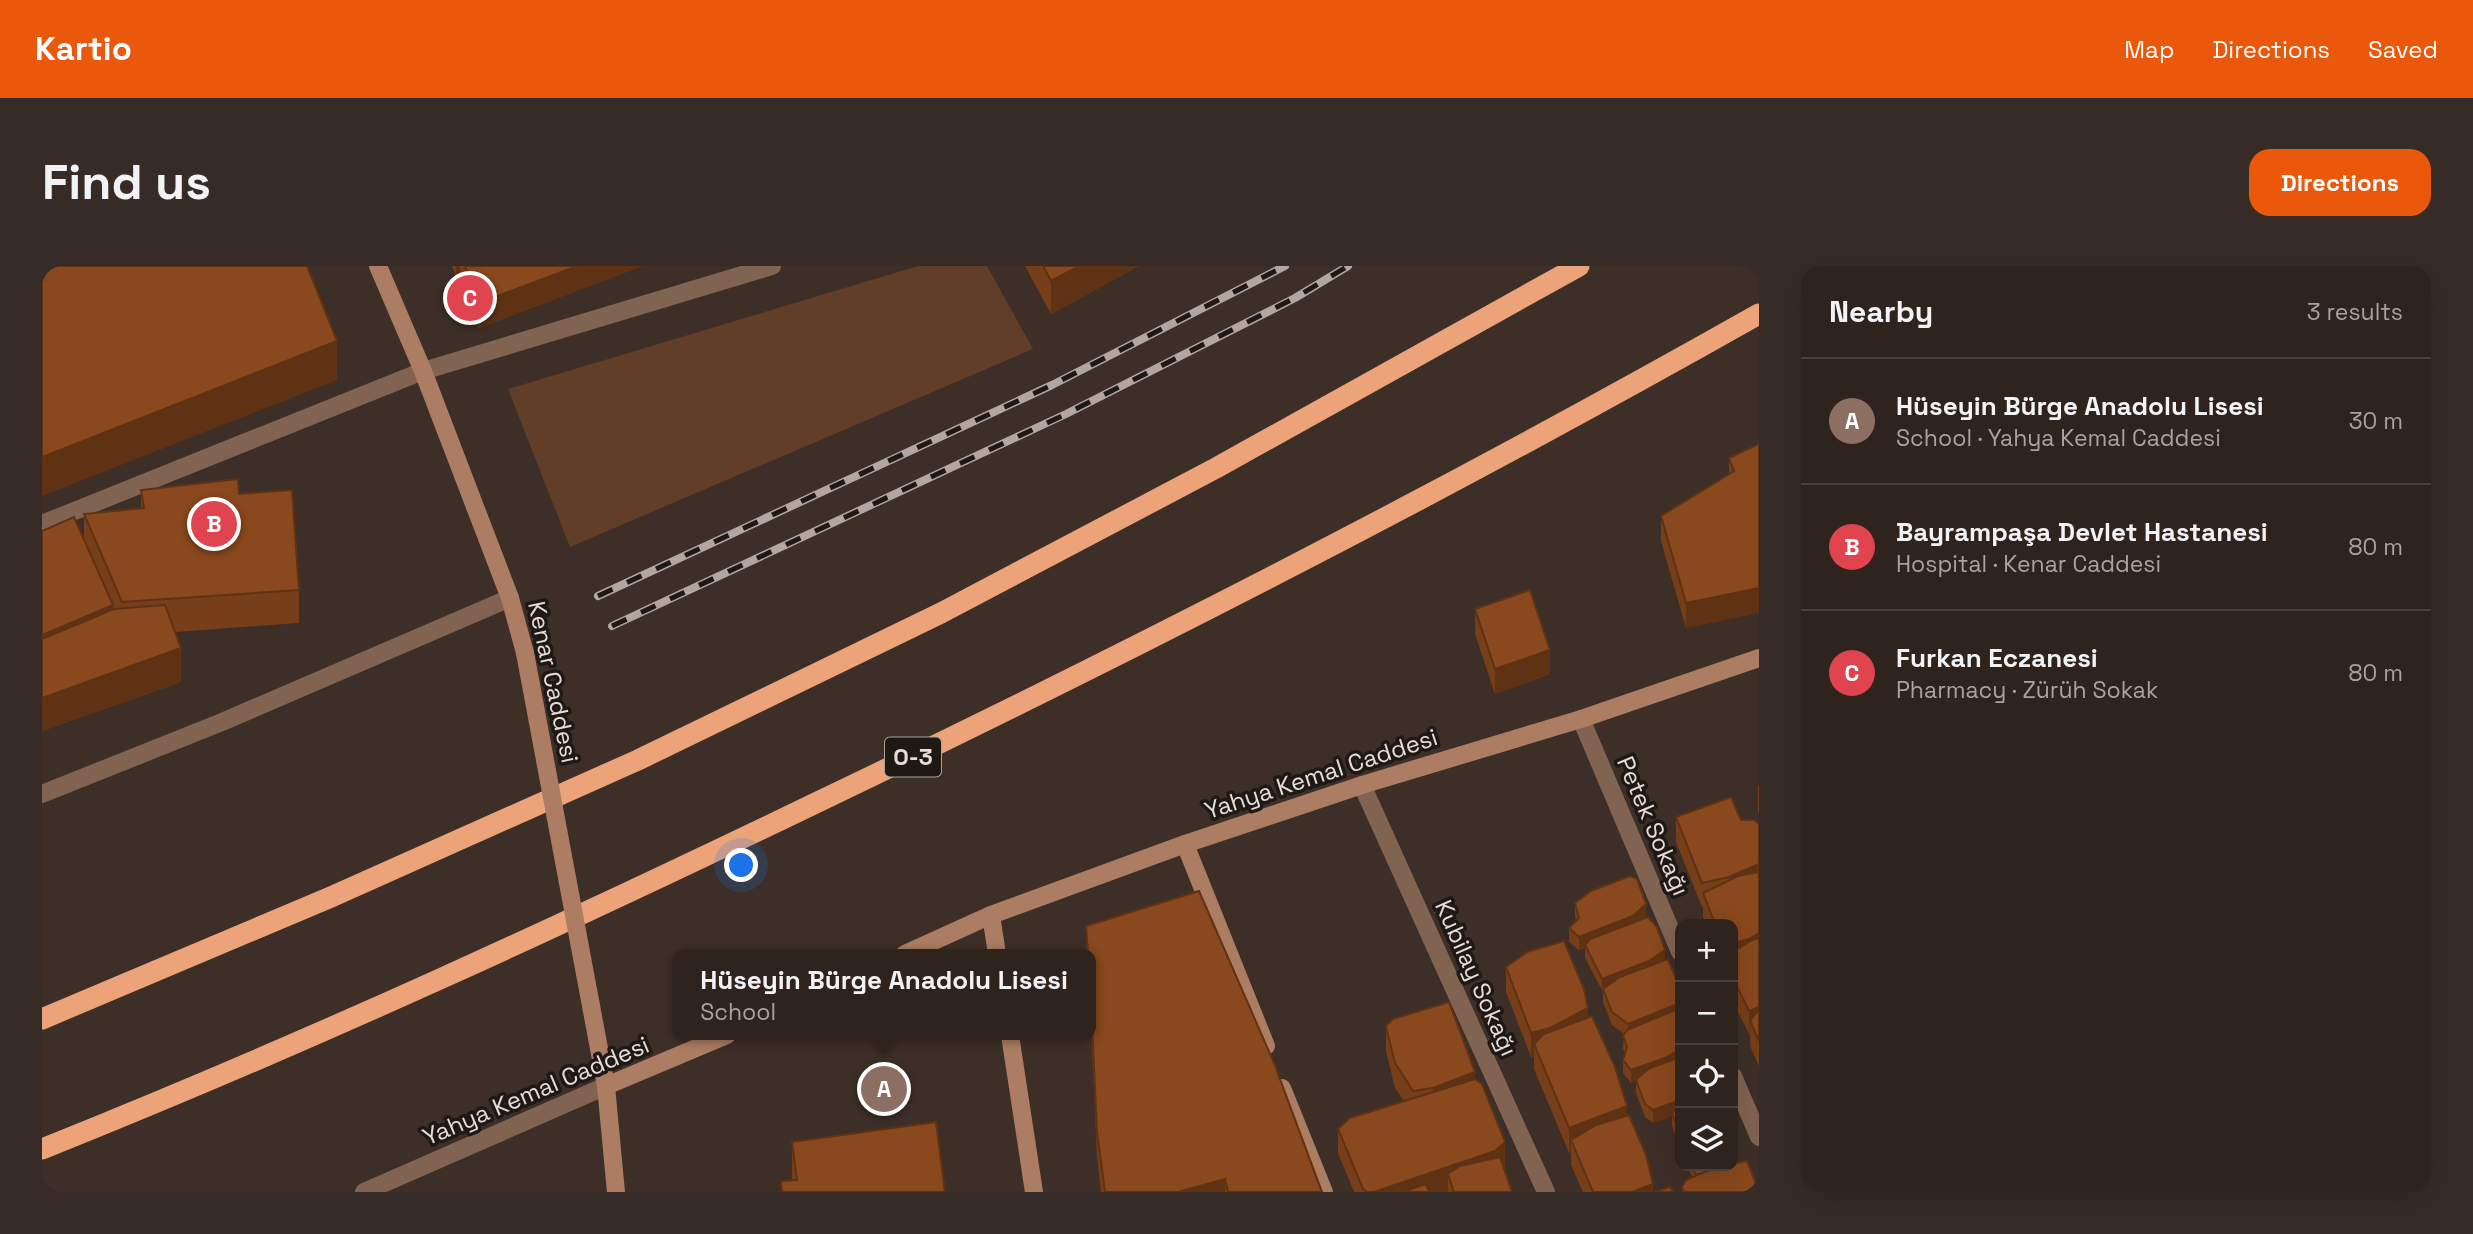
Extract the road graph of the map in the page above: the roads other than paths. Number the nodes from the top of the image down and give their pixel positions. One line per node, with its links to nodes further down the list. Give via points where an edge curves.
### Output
1 (378, 266): 6 (main road, Kenar Caddesi)
2 (772, 266): 4 (street)
3 (1578, 266): 18 (highway, via 1216,468 941,613 638,760)
4 (720, 274): 6 (street)
5 (1759, 314): 24 (highway, O-3, via 1334,545 985,722 425,987)
6 (423, 371): 7 (street); 8 (main road, Kenar Caddesi)
7 (42, 524)
8 (510, 598): 12 (street); 21 (main road, Kenar Caddesi, bridge, via 525,653)
9 (1759, 658): 10 (main road, Yahya Kemal Caddesi)
10 (1581, 719): 11 (main road, Yahya Kemal Caddesi); 15 (street, Petek Sokağı)
11 (1362, 785): 13 (main road, Yahya Kemal Caddesi); 29 (street, Kubilay Sokağı)
12 (42, 794)
13 (1185, 844): 14 (main road, Yahya Kemal Caddesi); 28 (main road)
14 (991, 915): 16 (main road, Yahya Kemal Caddesi); 17 (main road)
15 (1675, 940)
16 (916, 949)
17 (996, 949)
18 (42, 1019)
19 (715, 1040): 21 (main road, Yahya Kemal Caddesi)
20 (1011, 1040): 27 (main road)
21 (606, 1086): 25 (street, Yahya Kemal Caddesi); 26 (main road, Kenar Caddesi)
22 (1738, 1088): 23 (street)
23 (1759, 1137)
24 (42, 1149)
25 (365, 1192)
26 (616, 1192)
27 (1034, 1192)
28 (1324, 1192)
29 (1546, 1192)

